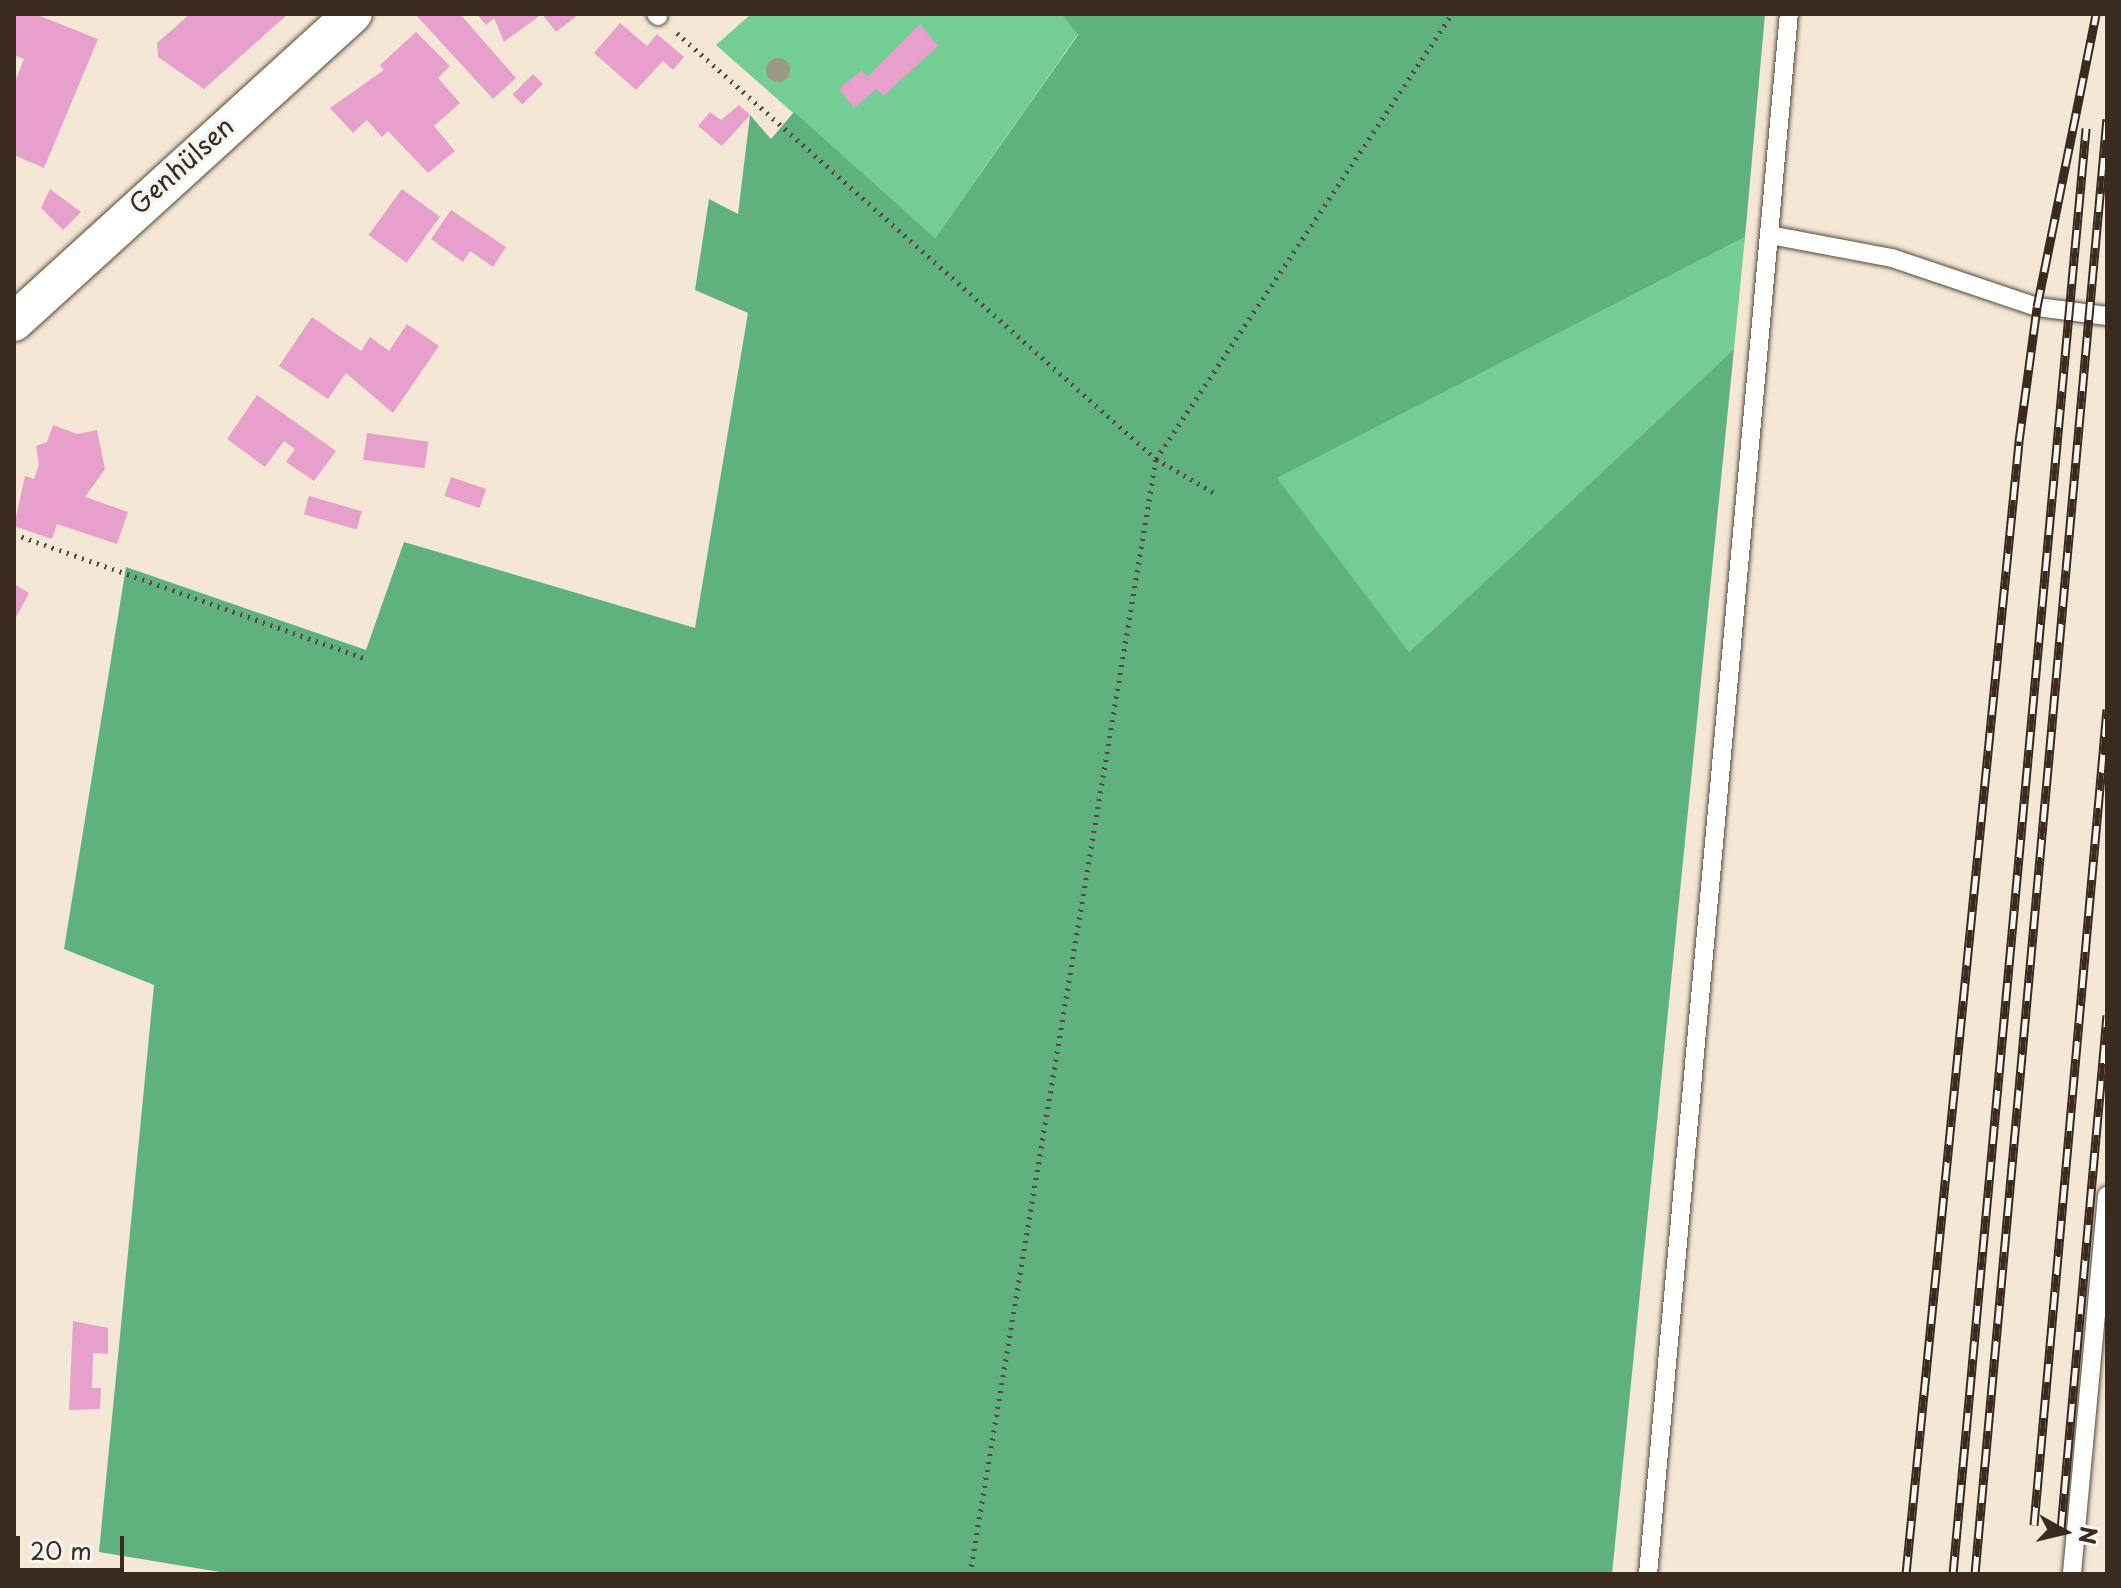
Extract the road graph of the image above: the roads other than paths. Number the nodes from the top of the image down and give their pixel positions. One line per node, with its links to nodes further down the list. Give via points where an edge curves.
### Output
1 (353, 14): 5 (street, Genhülsen)
2 (1789, 14): 3 (lane)
3 (1770, 235): 4 (lane, via 1892,258 2037,307); 8 (lane)
4 (2107, 316)
5 (14, 322)
6 (2107, 1196): 7 (lane)
7 (2072, 1573)
8 (1648, 1574)

